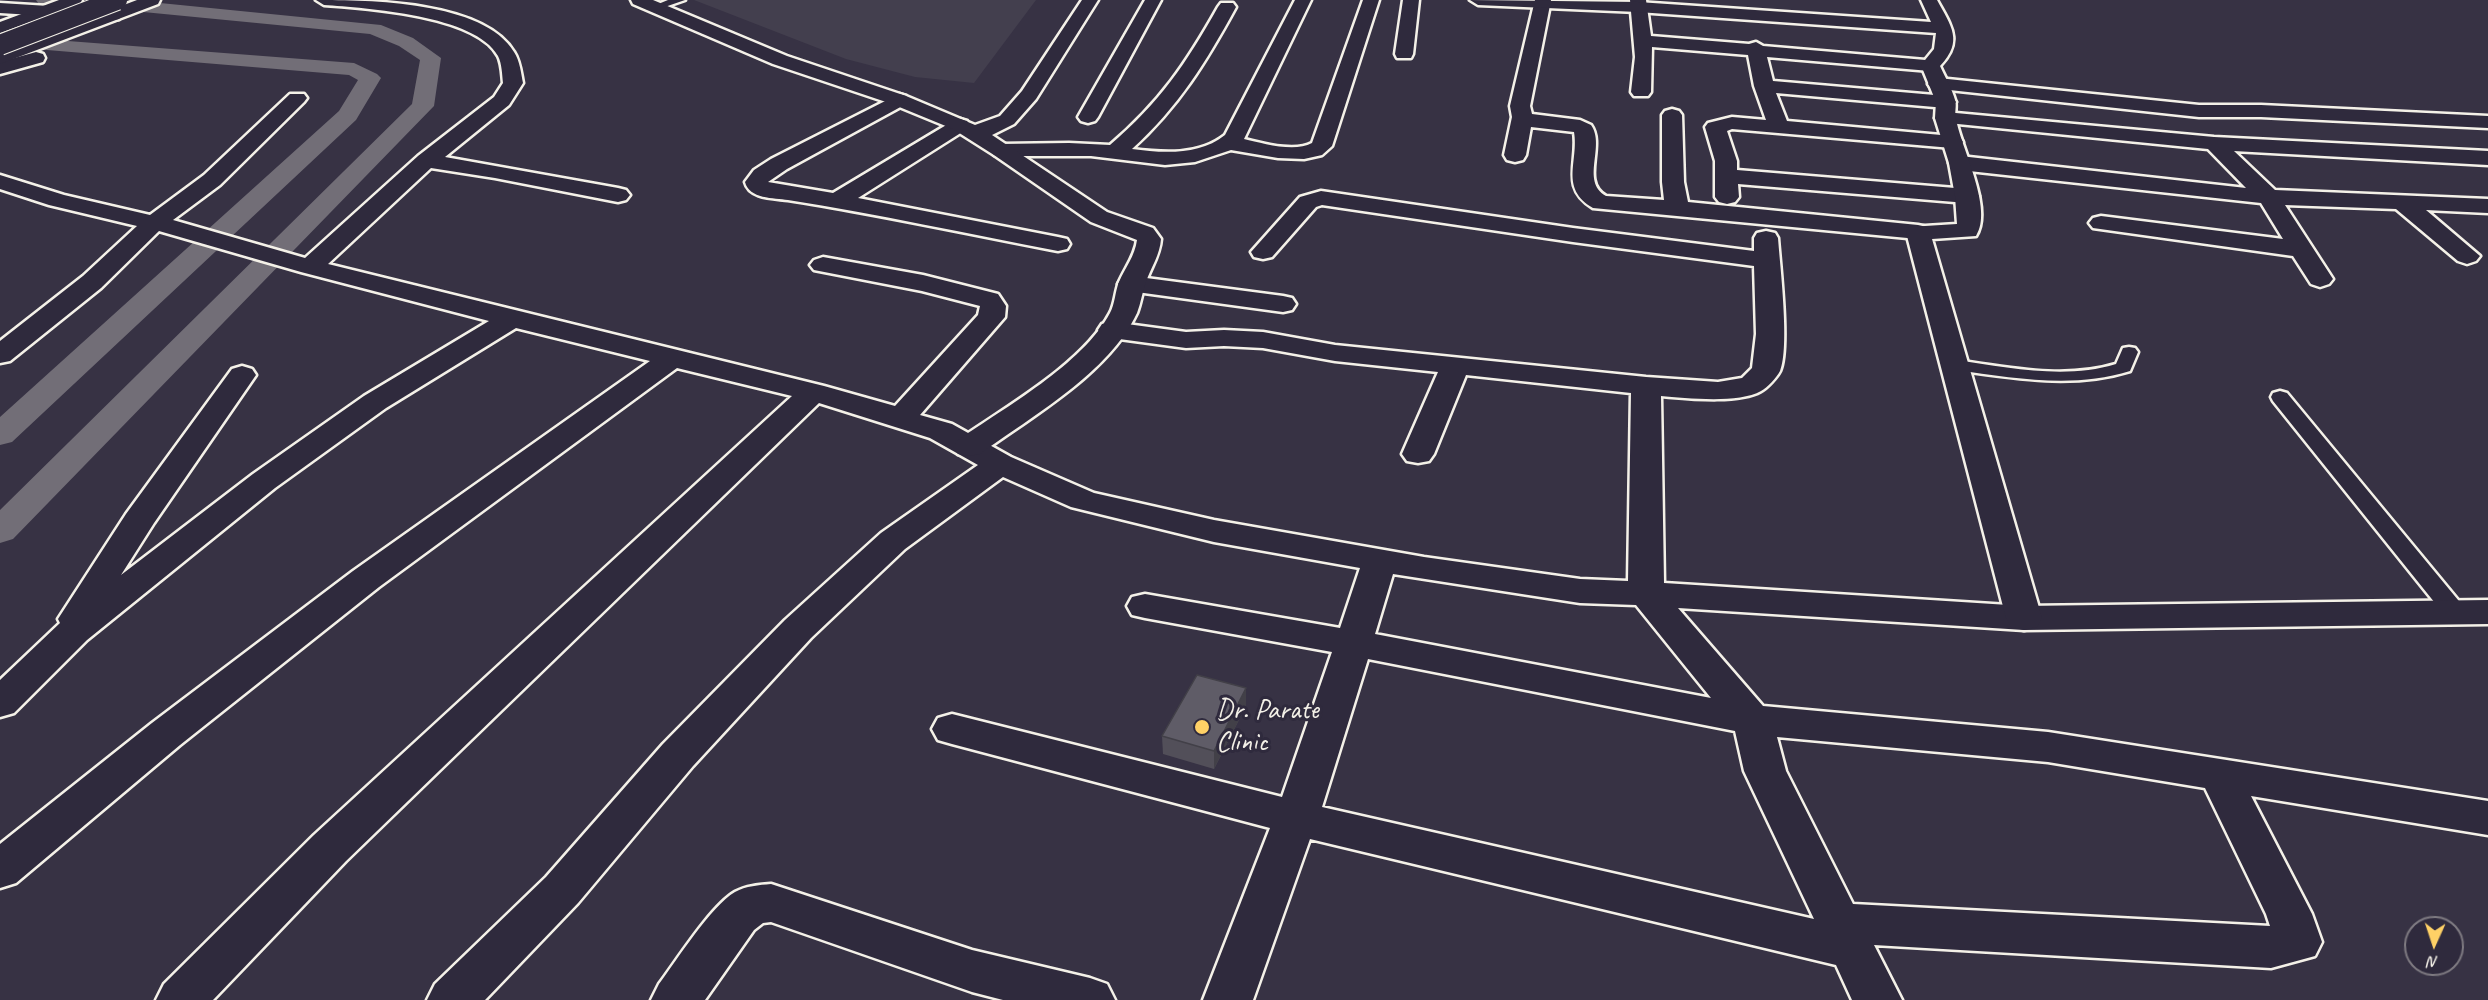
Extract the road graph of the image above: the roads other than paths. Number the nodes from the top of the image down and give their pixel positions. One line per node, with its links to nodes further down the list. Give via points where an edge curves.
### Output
1 (74, 0): 19 (main road)
2 (96, 0): 20 (main road)
3 (152, 0): 18 (main road)
4 (324, 0): 49 (main road, via 452,18 483,32 506,53 513,83 502,101)
5 (680, 0): 14 (lane)
6 (1090, 0): 42 (main road, via 1029,94 1007,120 986,130)
7 (1153, 0): 37 (main road)
8 (1303, 0): 43 (main road)
9 (1371, 0): 43 (main road, via 1317,150 1297,153)
10 (1412, 0): 26 (main road)
11 (1478, 0): 13 (main road)
12 (1929, 0): 21 (main road)
13 (1543, 2): 15 (main road); 38 (main road, via 1520,106)
14 (647, 3): 34 (main road, via 780,60)
15 (1638, 4): 21 (main road); 23 (main road)
16 (1227, 7): 46 (main road, via 1178,89)
17 (0, 8): 19 (main road)
18 (115, 8): 19 (main road); 22 (main road); 24 (main road, bridge)
19 (44, 11): 20 (main road)
20 (2, 28): 22 (main road)
21 (1942, 28): 35 (main road, via 1946,43)
22 (78, 29): 27 (main road)
23 (1643, 41): 25 (main road); 31 (main road)
24 (0, 45)
25 (1756, 48): 30 (main road); 35 (main road)
26 (1404, 54)
27 (0, 58)
28 (36, 58): 29 (main road)
29 (0, 68)
30 (1764, 86): 35 (main road); 41 (main road)
31 (1641, 92)
32 (2382, 97): 39 (main road, via 2366,101)
33 (297, 98): 61 (main road, via 212,180)
34 (899, 100): 42 (main road); 55 (main road, via 779,164 756,182 766,190)
35 (1945, 112): 39 (main road, via 2261,111); 41 (main road); 44 (main road); 53 (main road); 54 (main road)
36 (1672, 115): 58 (main road)
37 (1088, 117)
38 (1522, 117): 47 (main road); 58 (main road, via 1584,129 1583,179 1590,199)
39 (2390, 117): 40 (main road)
40 (2488, 122)
41 (1779, 127): 50 (main road, via 1732,123 1715,127 1726,161)
42 (965, 129): 45 (main road); 55 (main road)
43 (1229, 143): 46 (main road, via 1178,160)
44 (2214, 143): 48 (main road); 54 (main road)
45 (1002, 150): 46 (main road); 72 (main road, via 1099,217 1149,238 1149,247)
46 (1114, 153)
47 (1515, 154)
48 (2488, 158)
49 (426, 161): 52 (main road); 69 (main road)
50 (1726, 176): 53 (main road); 59 (main road)
51 (0, 182): 61 (main road, via 57,200)
52 (618, 195)
53 (1967, 196): 63 (main road, via 1967,231)
54 (2269, 197): 56 (main road); 65 (main road)
55 (837, 201): 64 (main road)
56 (2400, 201): 57 (main road); 67 (main road)
57 (2488, 206)
58 (1677, 208): 59 (main road)
59 (1727, 212): 60 (main road)
60 (1762, 216): 63 (main road); 68 (main road)
61 (155, 222): 69 (main road); 77 (main road, via 92,282)
62 (2101, 224): 65 (main road)
63 (1918, 232): 79 (main road)
64 (1058, 244)
65 (2300, 249): 71 (main road)
66 (1263, 252): 68 (main road, via 1308,202 1321,198)
67 (2467, 256)
68 (1767, 260): 82 (main road, via 1770,334 1766,370 1751,385 1718,391)
69 (301, 264): 74 (main road)
70 (823, 265): 85 (main road, via 922,283 989,300 993,306 991,317)
71 (2320, 279)
72 (1131, 284): 73 (main road); 75 (main road, via 1124,314)
73 (1282, 304)
74 (511, 319): 78 (main road); 94 (main road, via 375,402 264,481)
75 (1112, 330): 80 (main road, via 1186,340 1263,340 1335,353); 87 (main road)
76 (2129, 352): 79 (lane, via 2124,367 2107,374 2031,374)
77 (0, 355)
78 (672, 358): 83 (main road); 101 (main road, via 366,579 166,734)
79 (1955, 365): 92 (main road)
80 (1455, 366): 82 (main road); 86 (main road)
81 (242, 375): 94 (main road, via 138,521)
82 (1646, 386): 89 (main road)
83 (814, 392): 85 (main road); 103 (main road, via 330,848)
84 (2280, 397): 91 (lane)
85 (901, 418): 87 (main road, via 941,431)
86 (1418, 454)
87 (985, 456): 88 (main road, via 1083,500 1214,531); 104 (main road, via 798,629 678,755 562,890)
88 (1380, 560): 89 (main road, via 1580,591); 93 (main road)
89 (1646, 594): 92 (main road); 96 (main road)
90 (1145, 606): 93 (main road)
91 (2471, 612): 92 (main road)
92 (2024, 618)
93 (1355, 643): 96 (main road); 99 (main road)
94 (60, 645): 95 (main road)
95 (0, 703)
96 (1752, 720): 98 (main road, via 2048,747); 102 (main road, via 1766,771)
97 (952, 729): 99 (main road)
98 (2219, 774): 100 (main road); 102 (main road, via 2289,914 2298,942 2271,947)
99 (1296, 818): 102 (main road); 107 (main road)
100 (2488, 818)
101 (0, 870)
102 (1845, 935): 108 (main road)
103 (181, 1000)
104 (452, 1000)
105 (676, 1000): 106 (main road, via 738,916 753,905 771,903 972,971)
106 (1090, 1000)
107 (1228, 1000)
108 (1877, 1000)

